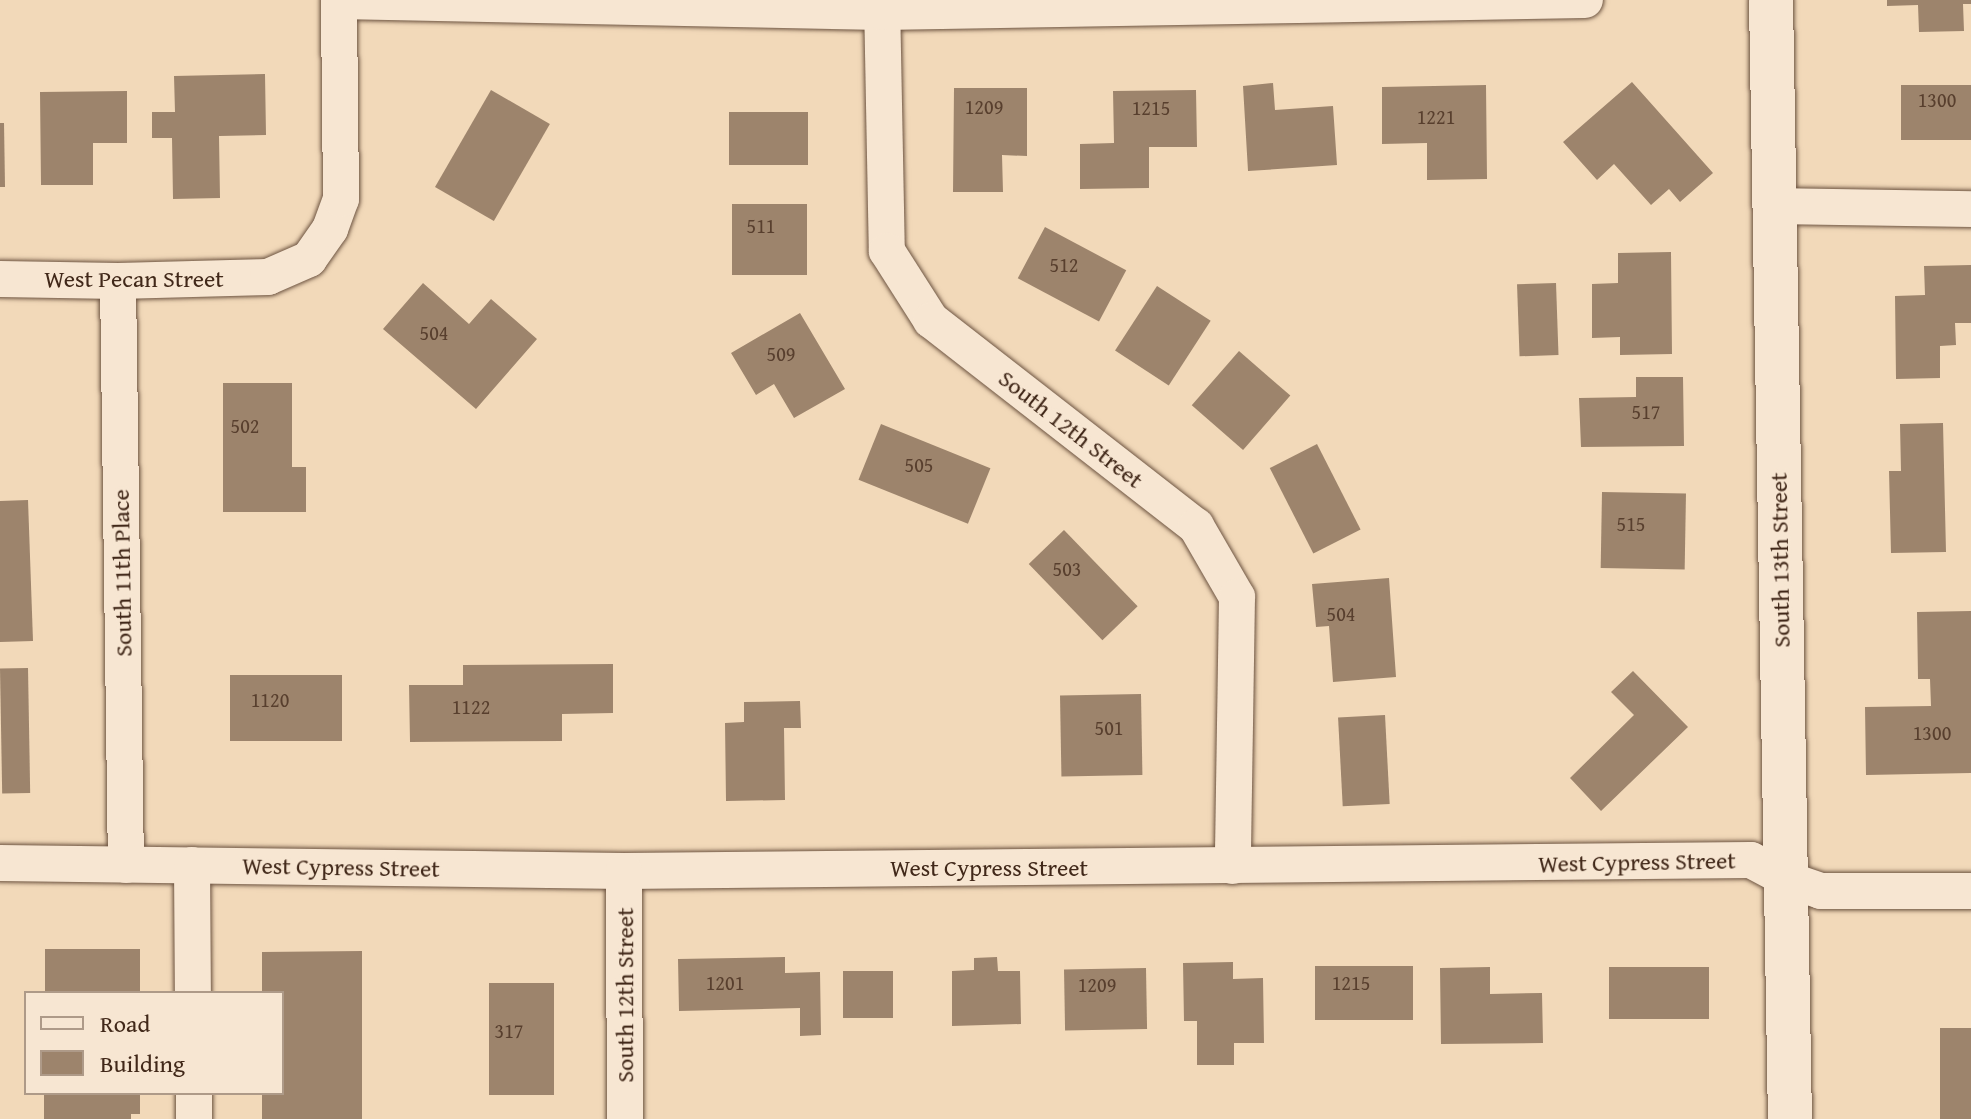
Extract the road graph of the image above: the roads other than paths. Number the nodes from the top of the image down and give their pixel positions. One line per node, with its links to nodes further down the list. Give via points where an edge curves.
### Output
1 (339, 0): 4 (street); 8 (street, West Pecan Street, via 341,199 330,229 309,259 268,277)
2 (1585, 0): 4 (street)
3 (1771, 0): 5 (street, South 13th Street)
4 (882, 6): 12 (street, South 12th Street, via 887,251 931,320 1196,526 1237,597)
5 (1774, 206): 6 (street); 14 (street, South 13th Street)
6 (1971, 209)
7 (0, 279): 8 (street, West Pecan Street)
8 (118, 281): 10 (street, South 11th Place)
9 (0, 863): 10 (street, West Cypress Street)
10 (126, 865): 11 (street, West Cypress Street)
11 (192, 865): 13 (street, West Cypress Street); 16 (street)
12 (1233, 866): 13 (street, West Cypress Street); 14 (street, West Cypress Street, via 1751,860)
13 (624, 871): 19 (street, South 12th Street)
14 (1786, 879): 15 (street, West Cypress Street, via 1821,891); 20 (street, South 13th Street)
15 (1971, 891)
16 (193, 991)
17 (194, 1095): 18 (street)
18 (194, 1119)
19 (625, 1119)
20 (1790, 1119)

